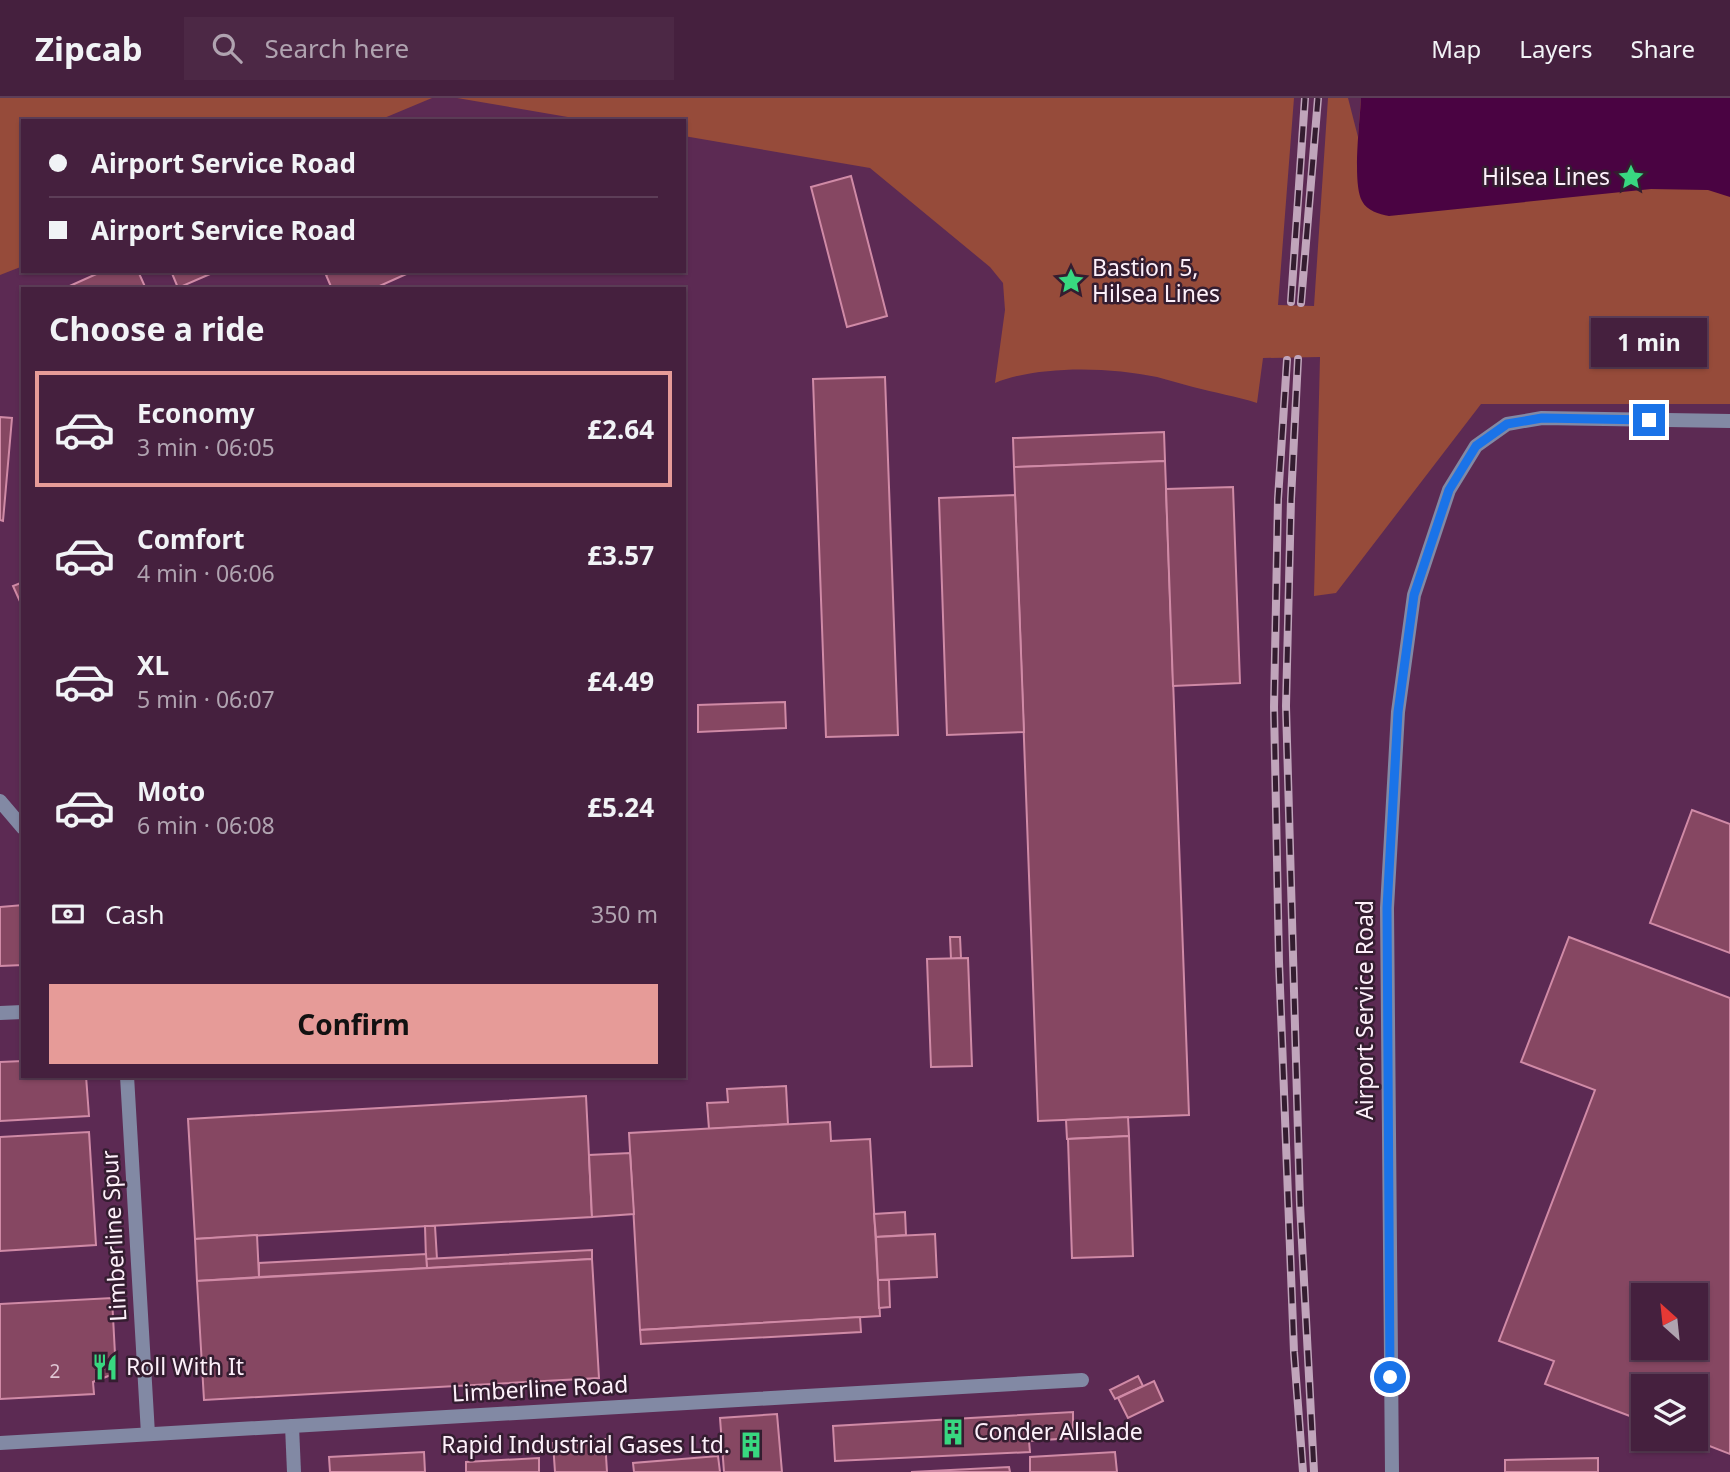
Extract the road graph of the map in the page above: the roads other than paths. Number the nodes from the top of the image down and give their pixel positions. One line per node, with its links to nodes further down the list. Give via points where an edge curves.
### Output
1 (1730, 421): 12 (street, Airport Service Road, via 1542,418 1507,424 1476,446 1449,490 1414,595 1398,712 1387,908)
2 (0, 801): 3 (street)
3 (21, 826)
4 (21, 1012): 5 (street)
5 (0, 1013)
6 (127, 1078): 9 (street, Limberline Spur)
7 (1082, 1380): 8 (street, Limberline Road)
8 (292, 1426): 9 (street, Limberline Road); 11 (street)
9 (148, 1434): 10 (street, Limberline Road)
10 (0, 1443)
11 (294, 1472)
12 (1392, 1472)

